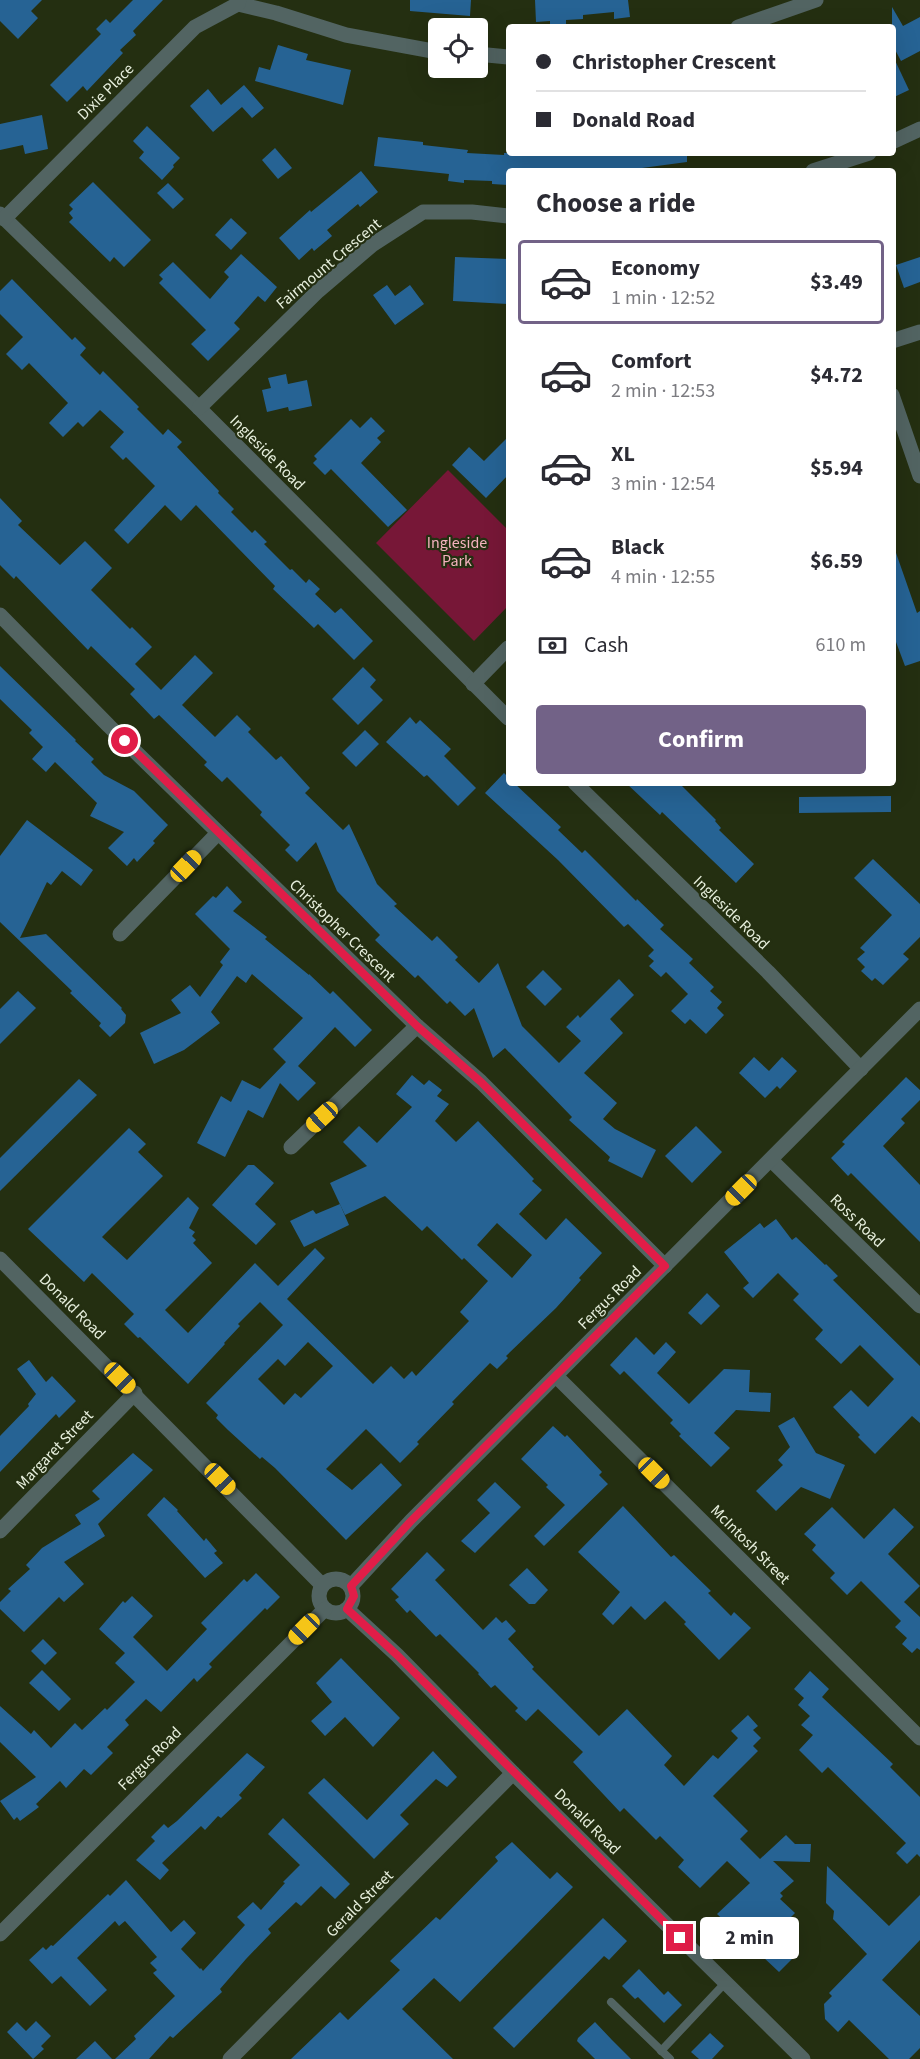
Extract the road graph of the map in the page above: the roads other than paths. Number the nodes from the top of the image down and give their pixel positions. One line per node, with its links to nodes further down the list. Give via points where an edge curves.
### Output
1 (816, 0): 3 (street)
2 (239, 2): 4 (street, via 346,35); 11 (street, Dixie Place, via 195,27)
3 (747, 24)
4 (428, 50)
5 (488, 55): 6 (street)
6 (506, 57)
7 (920, 129): 8 (street)
8 (896, 140)
9 (860, 156): 10 (street)
10 (822, 168)
11 (2, 216): 16 (street, Ingleside Road)
12 (506, 216): 16 (street, Fairmount Crescent, via 423,212 372,245 318,291)
13 (920, 332): 14 (street)
14 (896, 340)
15 (896, 407): 17 (street)
16 (199, 408): 20 (street, Ingleside Road)
17 (920, 476)
18 (0, 615): 23 (street, Christopher Crescent)
19 (506, 650): 20 (street)
20 (473, 684): 21 (street, Ingleside Road)
21 (506, 716)
22 (578, 786): 27 (street, Ingleside Road)
23 (218, 833): 24 (street); 26 (street, Christopher Crescent)
24 (120, 933)
25 (920, 1009): 27 (street, Fergus Road)
26 (417, 1026): 28 (street); 31 (street, Christopher Crescent, via 481,1082)
27 (861, 1069): 29 (street, Fergus Road)
28 (291, 1147)
29 (771, 1160): 31 (street, Fergus Road); 32 (street, Ross Road)
30 (0, 1259): 34 (street, Donald Road)
31 (665, 1266): 33 (street, Fergus Road)
32 (920, 1306)
33 (556, 1376): 37 (street, Fergus Road); 40 (street, McIntosh Street)
34 (135, 1393): 35 (street, Margaret Street); 36 (street, Donald Road)
35 (0, 1531)
36 (322, 1585): 37 (street, via 337,1578); 38 (street, via 318,1595)
37 (351, 1586): 39 (street, via 354,1596)
38 (325, 1609): 39 (street, via 336,1613); 42 (street, Fergus Road)
39 (347, 1609): 41 (street, Donald Road)
40 (920, 1738)
41 (513, 1773): 43 (street, Donald Road); 46 (street, Gerald Street)
42 (0, 1934)
43 (726, 1983): 45 (lane); 48 (street, Donald Road)
44 (611, 2002): 45 (lane)
45 (661, 2050): 47 (lane)
46 (230, 2059)
47 (670, 2059)
48 (803, 2059)

